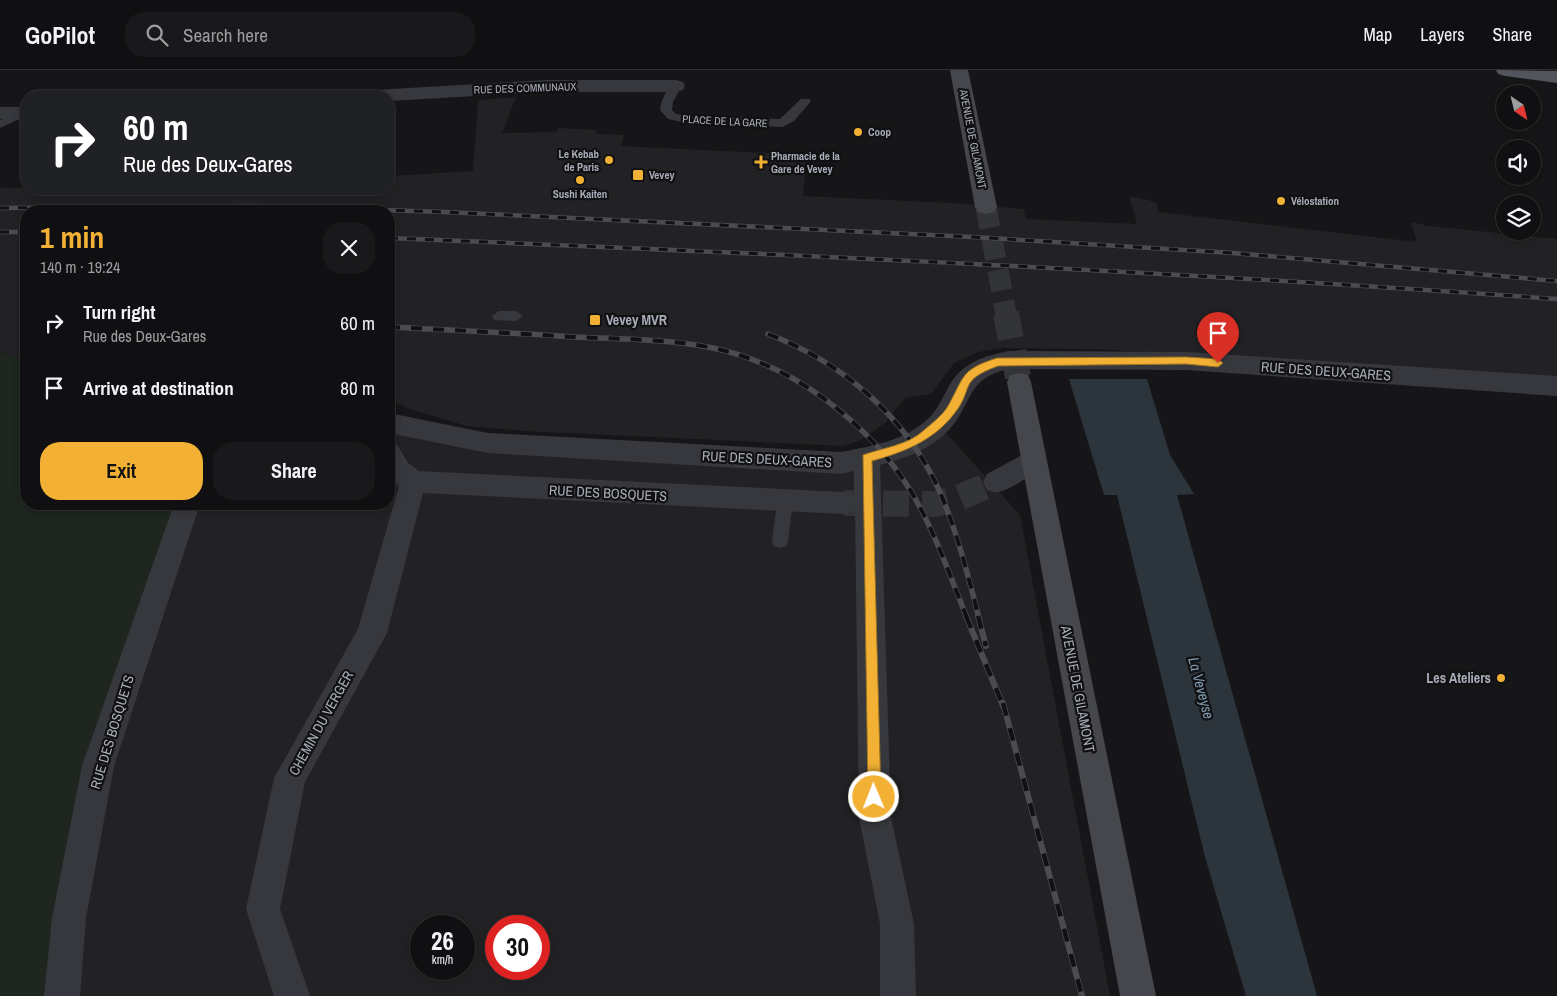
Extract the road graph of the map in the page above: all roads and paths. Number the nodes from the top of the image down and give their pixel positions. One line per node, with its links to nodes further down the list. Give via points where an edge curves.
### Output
1 (959, 70): 11 (street, AVENUE DE GILAMONT)
2 (1505, 70): 3 (main road)
3 (1557, 77)
4 (676, 86): 5 (street, RUE DES COMMUNAUX, via 544,86); 6 (lane, PLACE DE LA GARE, via 666,110 672,117 680,119 783,123)
5 (395, 95)
6 (804, 101)
7 (0, 113): 8 (street)
8 (20, 113)
9 (20, 115): 10 (lane)
10 (0, 124)
11 (986, 207)
12 (500, 316): 13 (lane)
13 (516, 316)
14 (1019, 382): 18 (street, AVENUE DE GILAMONT)
15 (1557, 386): 17 (street, RUE DES DEUX-GARES, via 1186,360 1009,360 987,365 966,378 951,411 925,436)
16 (395, 424): 17 (street, RUE DES DEUX-GARES, via 488,444 841,463)
17 (867, 458): 28 (street, via 875,817 896,924)
18 (1033, 460): 21 (street); 29 (street, AVENUE DE GILAMONT)
19 (395, 463): 20 (street)
20 (413, 482): 22 (street, RUE DES BOSQUETS); 27 (street, CHEMIN DU VERGER, via 372,633 290,778 263,909)
21 (996, 482)
22 (785, 502): 23 (street, RUE DES BOSQUETS); 25 (lane)
23 (843, 503)
24 (185, 510): 26 (street, RUE DES BOSQUETS, via 98,766 70,918)
25 (780, 541)
26 (62, 996)
27 (292, 996)
28 (898, 996)
29 (1138, 996)

